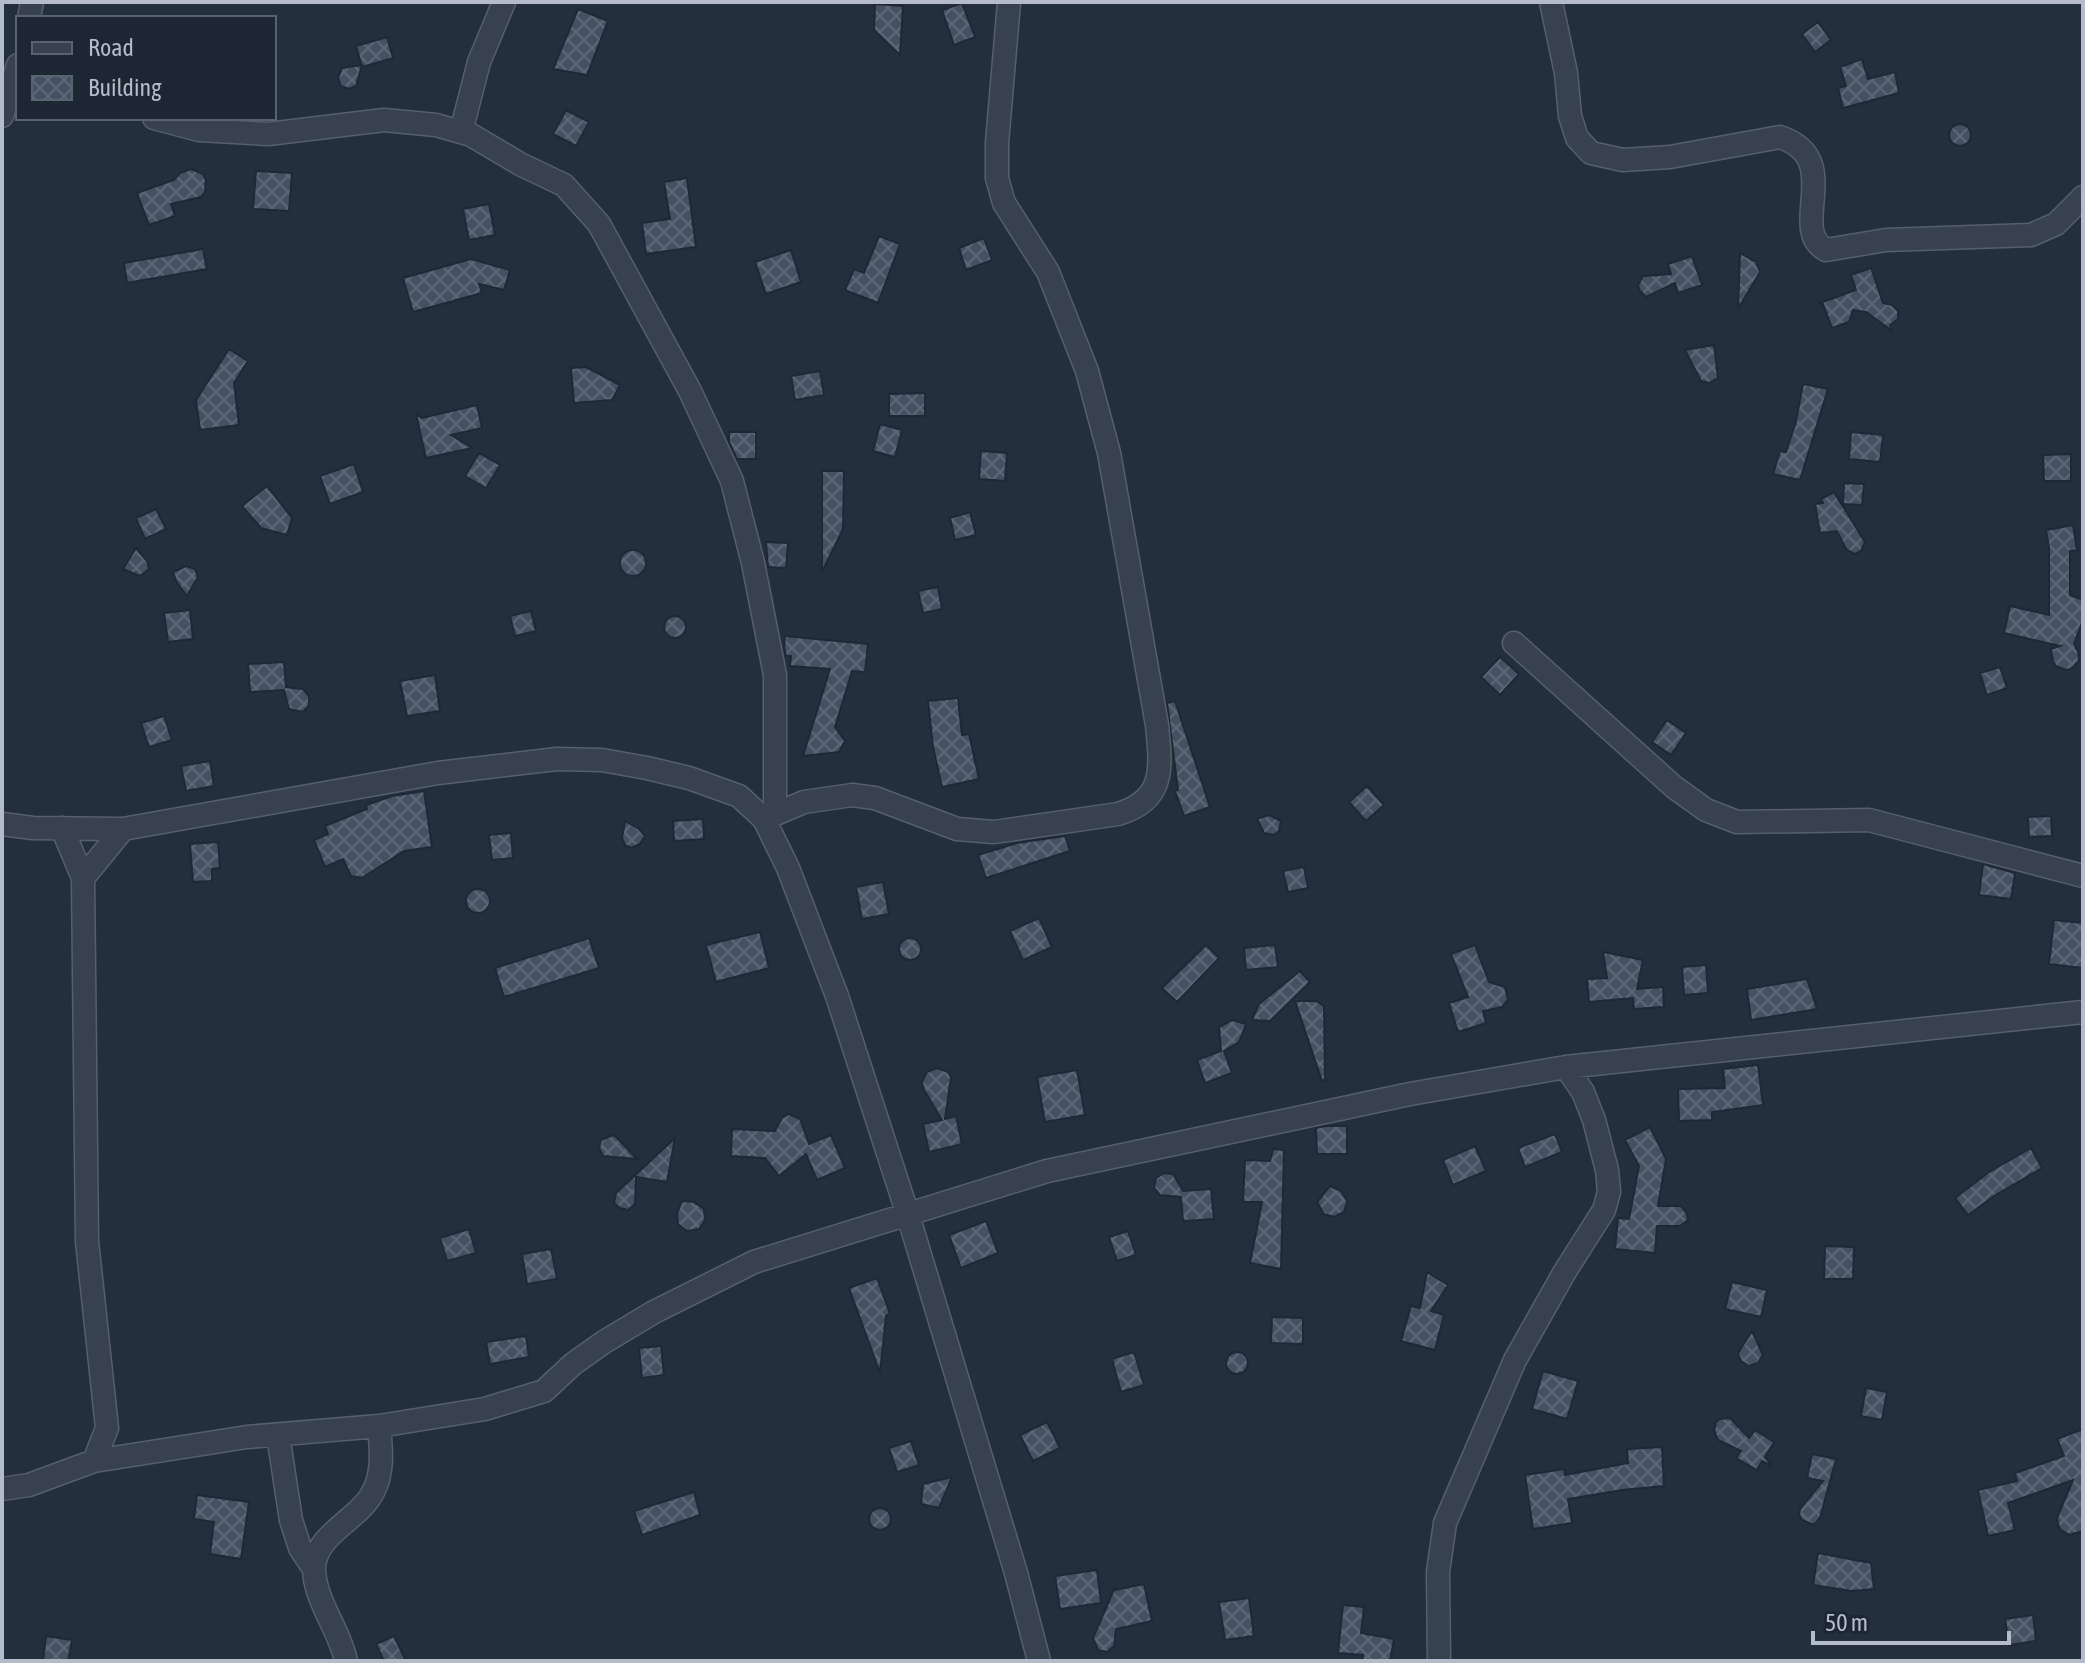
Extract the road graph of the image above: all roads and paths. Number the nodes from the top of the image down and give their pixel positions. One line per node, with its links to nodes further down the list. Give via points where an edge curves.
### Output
1 (504, 2): 7 (street, via 479,62)
2 (1009, 2): 10 (street, via 997,178 1004,203 1048,272 1087,371 1102,426 1157,725 1157,783 1136,809 994,832 957,829 875,798 852,795 804,802)
3 (1551, 2): 8 (street, via 1570,116 1577,138 1591,153 1623,160 1780,137 1794,142 1804,149 1812,168 1811,229 1818,246 1826,250 1886,240 2031,235 2056,224)
4 (16, 78): 5 (street)
5 (2, 116)
6 (162, 120): 7 (street, via 237,133 384,120)
7 (461, 132): 10 (street, via 564,185 599,224 732,481 775,675)
8 (2083, 197)
9 (1514, 643): 14 (street, via 1706,810 1737,822 1869,820)
10 (770, 816): 13 (street, via 739,796 689,778 602,760 557,759 438,773); 18 (street, via 837,996)
11 (2, 824): 12 (street)
12 (62, 828): 13 (street); 15 (street)
13 (123, 829): 15 (street)
14 (2083, 876)
15 (83, 878): 20 (street, via 87,1241)
16 (2083, 1012): 17 (street)
17 (1566, 1067): 18 (street, via 1410,1094 1047,1171); 28 (street, via 1594,1120 1609,1192 1604,1210 1515,1360 1445,1523 1438,1572)
18 (908, 1215): 19 (street, via 754,1262 604,1342 544,1391 485,1409); 27 (street)
19 (379, 1426): 21 (street); 25 (street, via 381,1469 373,1493 324,1542)
20 (107, 1428): 22 (street); 23 (street)
21 (278, 1435): 22 (street); 25 (street, via 291,1520)
22 (142, 1452): 23 (street)
23 (94, 1461): 24 (street, via 29,1485)
24 (2, 1489)
25 (314, 1569): 26 (street)
26 (346, 1661)
27 (1039, 1661)
28 (1439, 1661)

